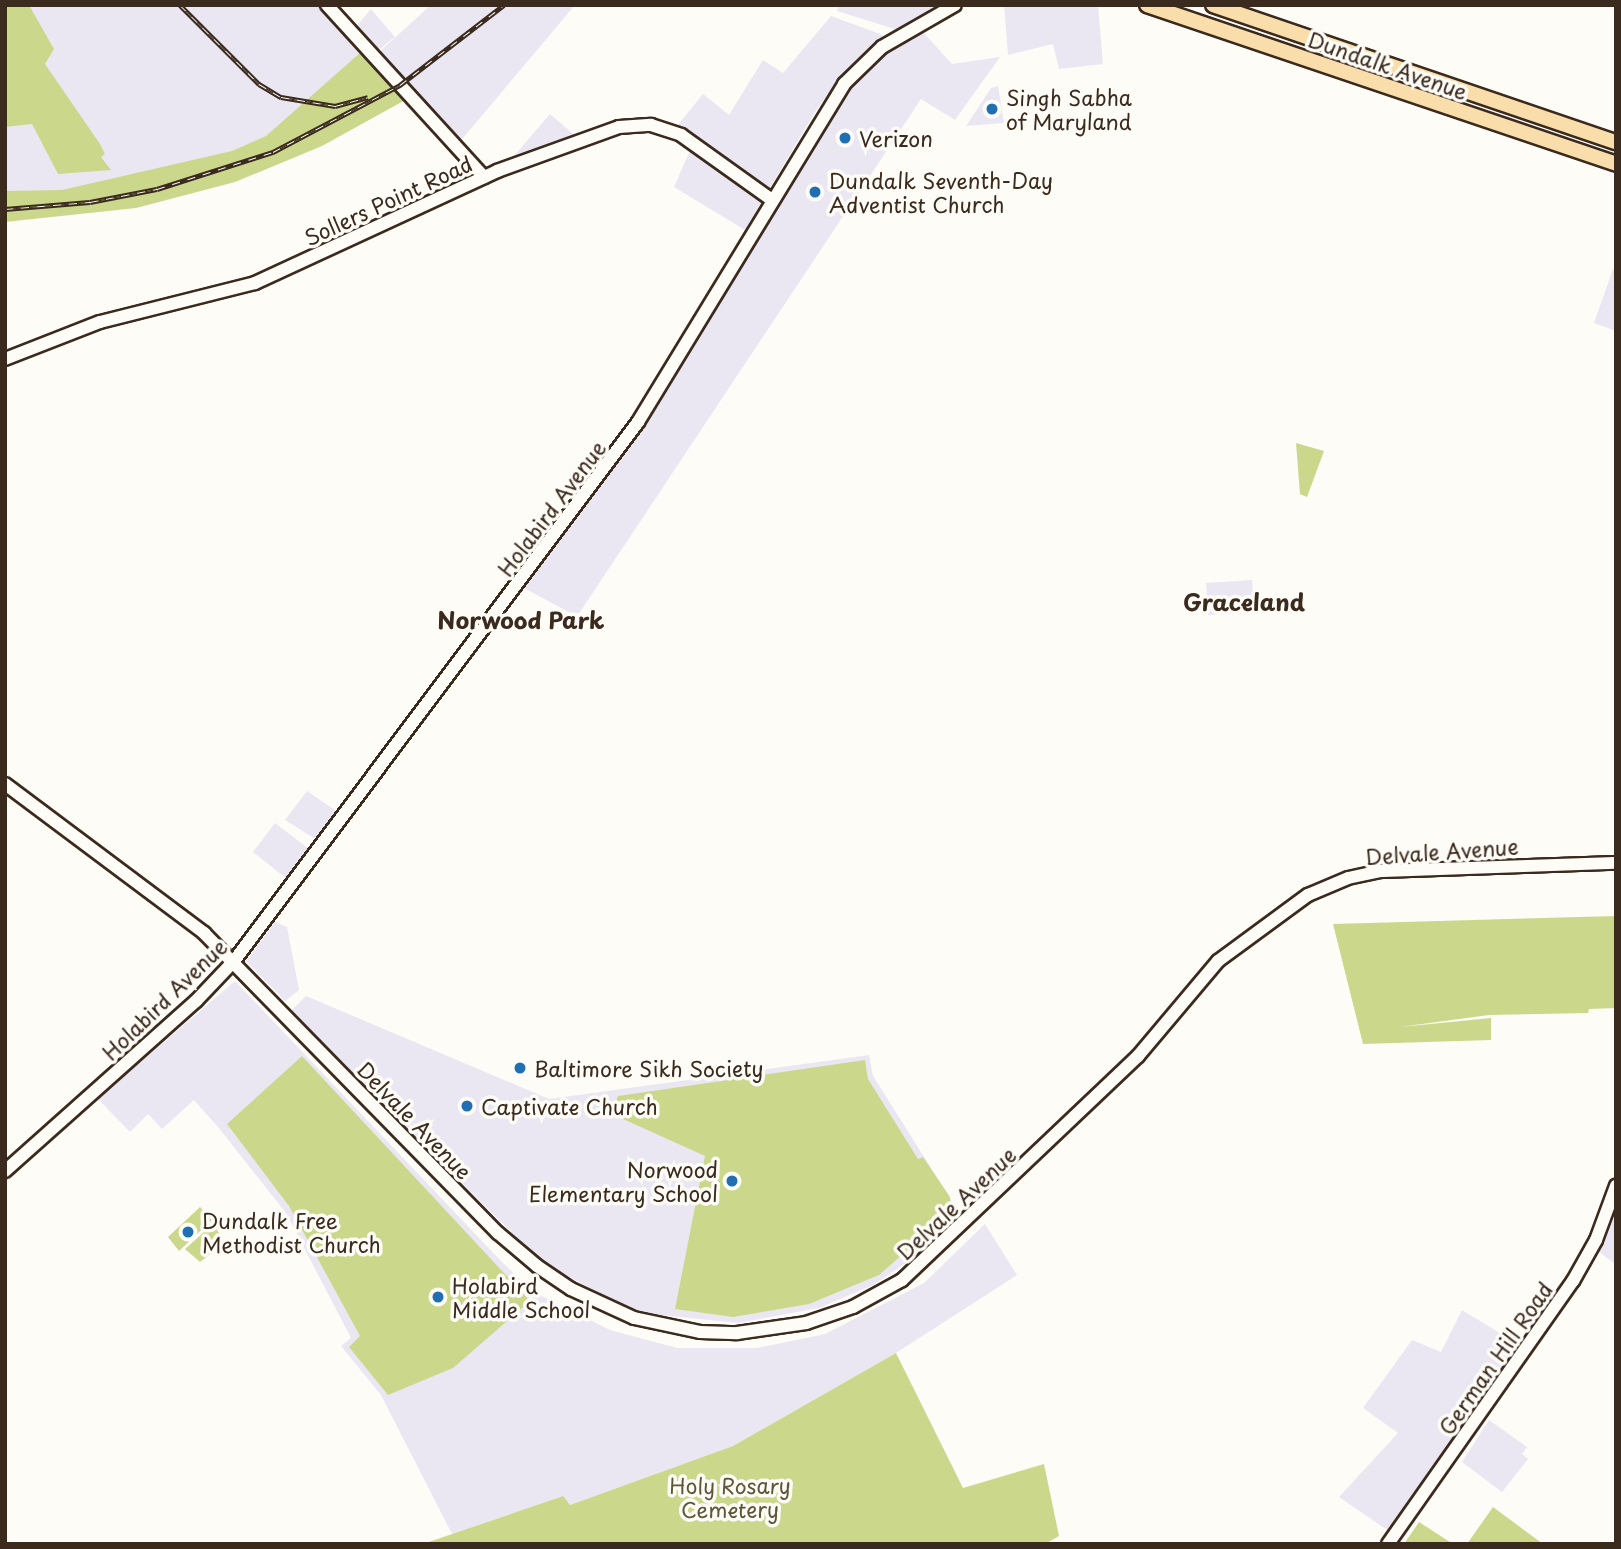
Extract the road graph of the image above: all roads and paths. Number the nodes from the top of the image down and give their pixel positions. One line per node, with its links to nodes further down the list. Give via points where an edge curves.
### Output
1 (327, 5): 7 (street)
2 (955, 5): 8 (street, Holabird Avenue, via 882,47 851,75)
3 (1147, 5): 6 (main road, Dundalk Avenue)
4 (1213, 5): 5 (main road, Dundalk Avenue)
5 (1616, 142)
6 (1616, 164)
7 (484, 177): 8 (street, Sollers Point Road, via 597,132 644,125 681,135); 9 (street, Sollers Point Road, via 255,283 100,322)
8 (772, 200): 12 (street, Holabird Avenue, via 624,444)
9 (5, 359)
10 (5, 784): 12 (street, Delvale Avenue, via 179,913)
11 (1616, 863): 12 (street, Delvale Avenue, via 1382,871 1348,878 1308,895 1218,961 1138,1056 917,1268 878,1295 830,1315 737,1333 675,1329 634,1318 571,1289 537,1266 498,1233)
12 (234, 961): 13 (street, Holabird Avenue, via 196,1001)
13 (5, 1171)
14 (1616, 1186): 15 (street, German Hill Road, via 1579,1272)
15 (1388, 1544)

